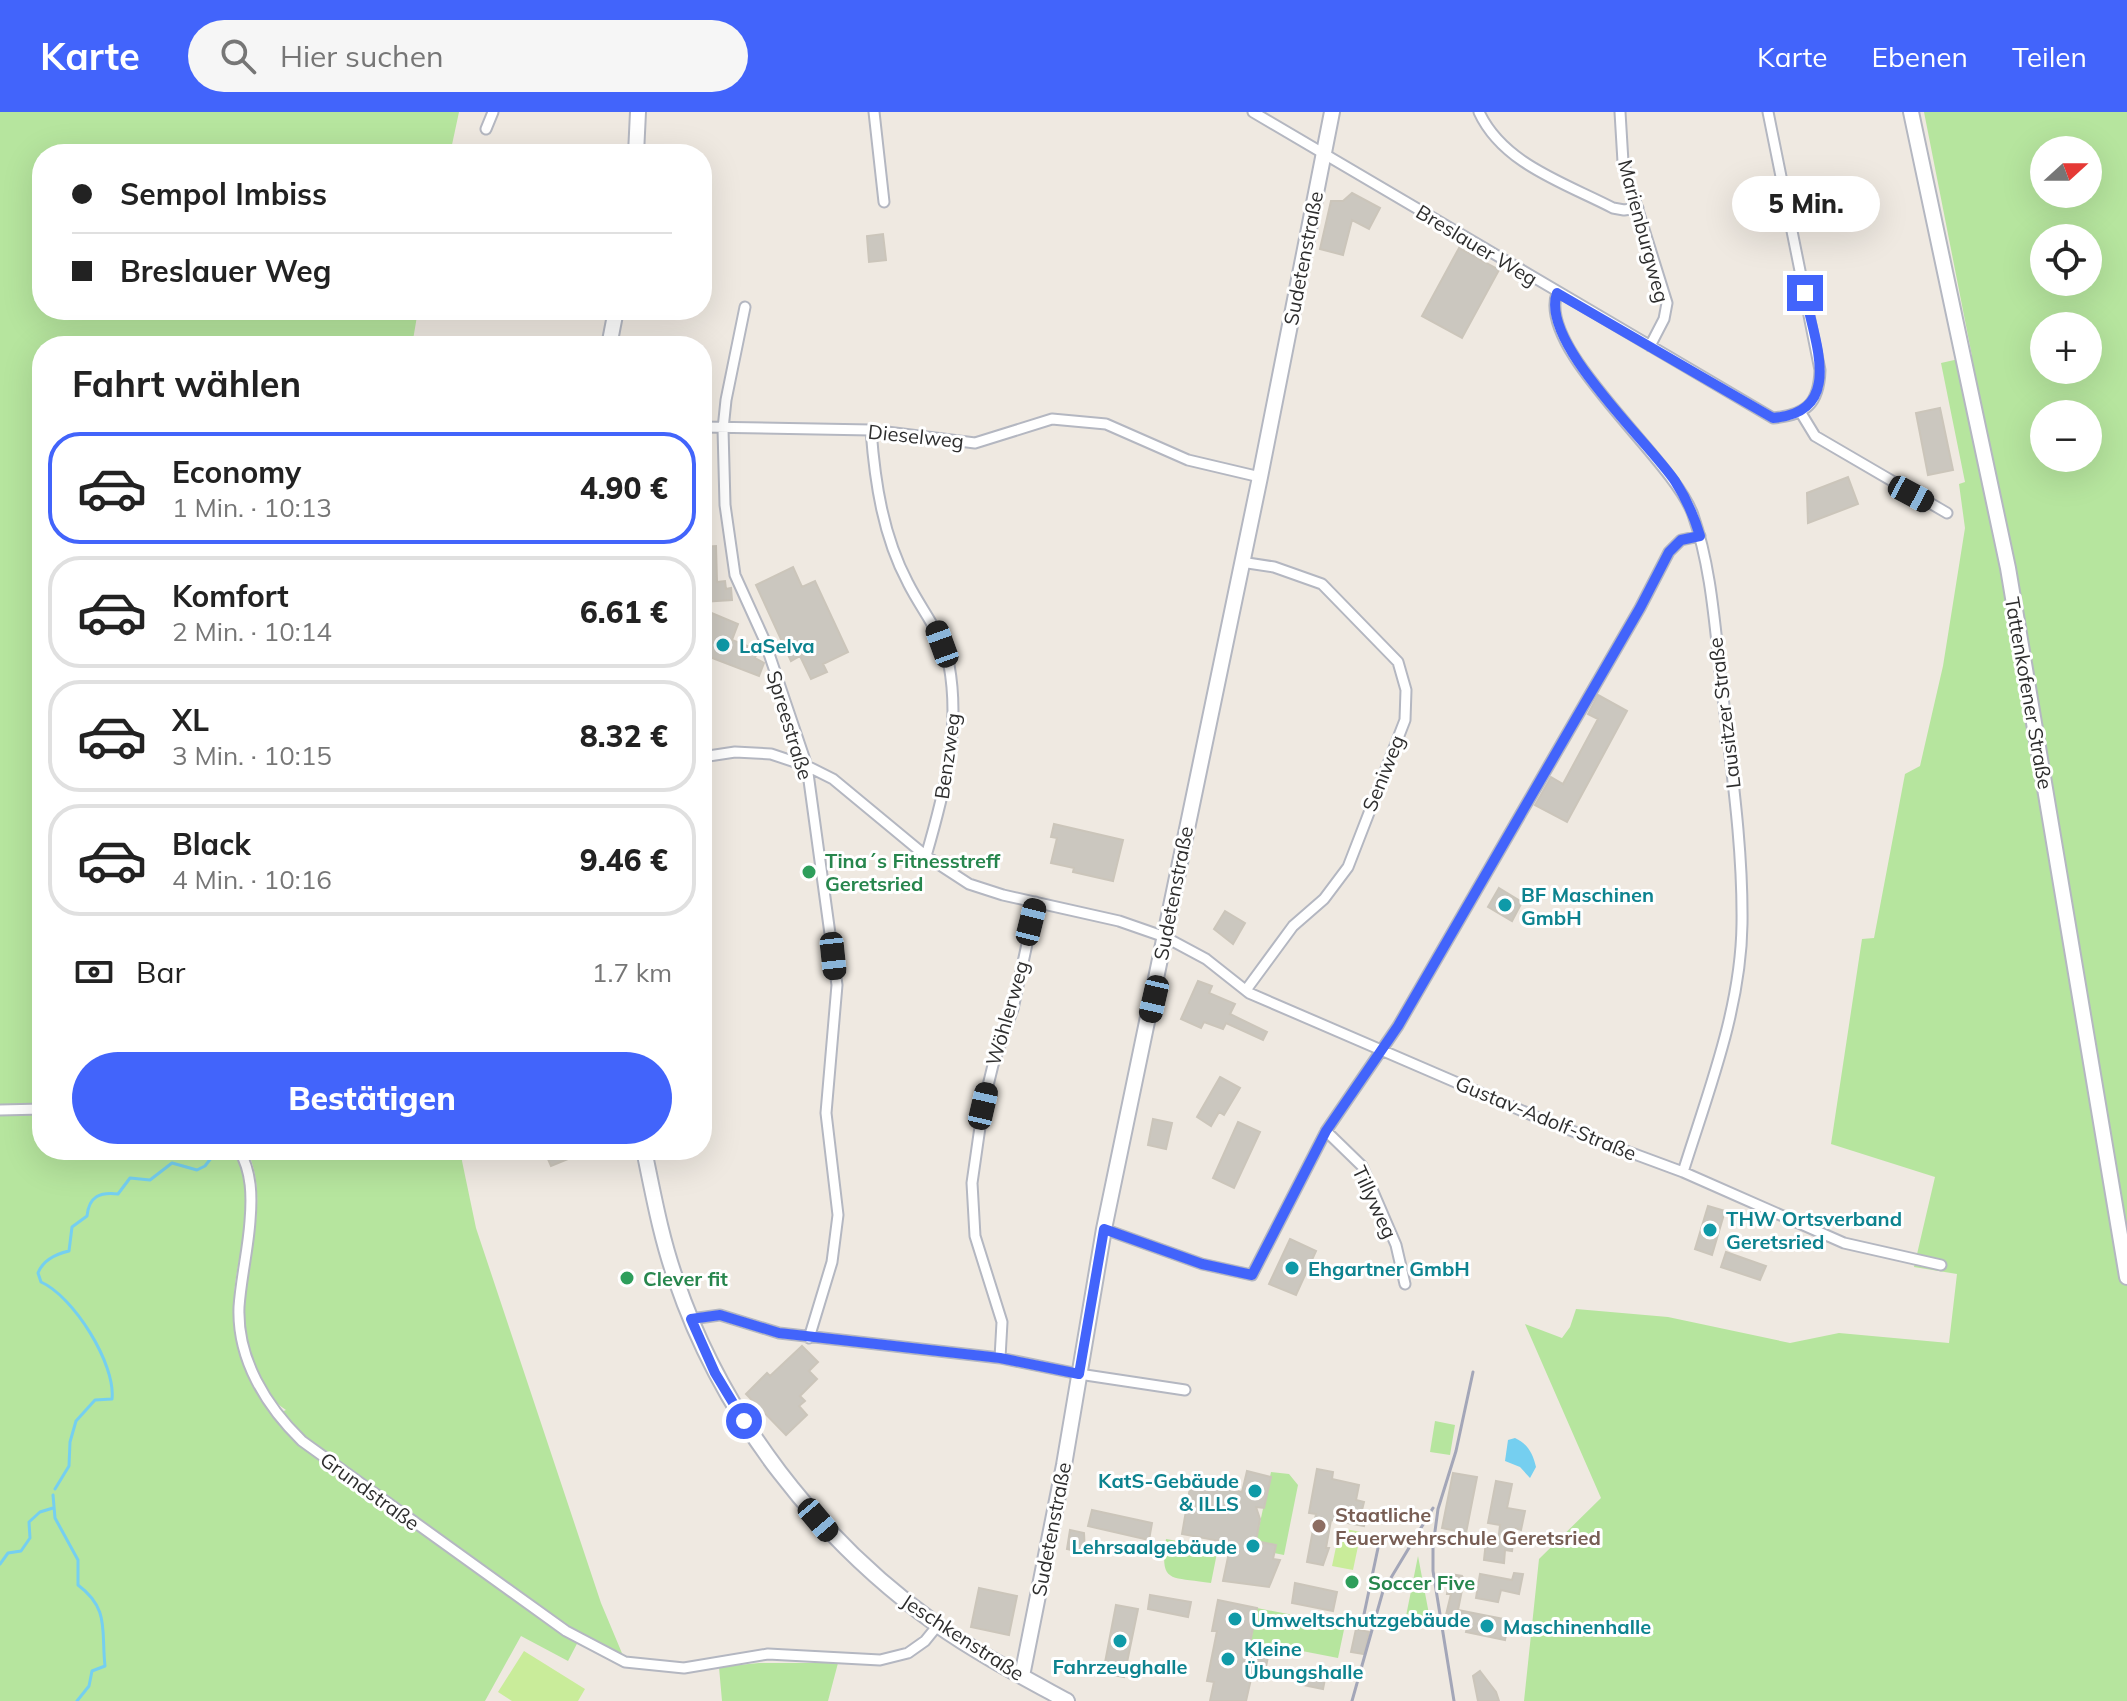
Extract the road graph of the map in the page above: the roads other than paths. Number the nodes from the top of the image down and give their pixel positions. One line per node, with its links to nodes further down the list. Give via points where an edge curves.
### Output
1 (493, 112): 10 (street)
2 (638, 112): 11 (street)
3 (874, 112): 13 (street)
4 (1253, 112): 12 (street, Breslauer Weg)
5 (1332, 112): 12 (street, Sudetenstraße)
6 (1479, 112): 14 (street, via 1499,143 1521,160 1613,208)
7 (1620, 112): 14 (street, Marienburgweg, via 1623,162)
8 (1768, 112): 18 (street, via 1820,370 1819,392)
9 (1911, 112): 41 (street, Tattenkofener Straße, via 2008,568)
10 (486, 129)
11 (636, 144)
12 (1323, 155): 15 (street, Breslauer Weg); 22 (street, Sudetenstraße)
13 (884, 202)
14 (1638, 208): 17 (street, Marienburgweg, via 1667,303)
15 (1557, 293): 17 (street, Breslauer Weg); 24 (street, Lausitzer Straße, via 1559,325 1579,362 1674,480)
16 (745, 307): 20 (street, Spreestraße)
17 (1650, 346): 18 (street, Breslauer Weg, via 1773,418)
18 (1801, 413): 23 (street, via 1815,436)
19 (712, 428): 20 (street, Dieselweg)
20 (723, 429): 21 (street, Dieselweg); 27 (street, Spreestraße, via 725,505 735,575 764,639)
21 (871, 430): 22 (street, Dieselweg, via 975,443 1052,419 1106,424 1188,460); 28 (street, Benzweg, via 889,540 908,584 936,627 955,710 944,793)
22 (1260, 477): 25 (street, Sudetenstraße)
23 (1947, 513)
24 (1700, 536): 32 (street, via 1681,540 1669,552 1398,1026); 38 (street, Lausitzer Straße, via 1738,832 1742,926 1717,1065)
25 (1241, 562): 30 (street, Sudetenstraße); 31 (street, Seniweg, via 1322,584 1398,662 1406,690 1405,720 1348,867 1324,899 1293,926)
26 (712, 755): 27 (street, Gustav-Adolf-Straße, via 771,754)
27 (807, 766): 28 (street, Gustav-Adolf-Straße, via 853,793); 44 (street, Spreestraße, via 837,985 826,1113 839,1201 832,1262)
28 (926, 856): 29 (street, Gustav-Adolf-Straße, via 985,890)
29 (1036, 902): 30 (street, Gustav-Adolf-Straße); 45 (street, Wöhlerweg, via 1013,1009 983,1106 972,1183 975,1236 1002,1322)
30 (1165, 937): 31 (street, Gustav-Adolf-Straße, via 1206,959); 39 (street, Sudetenstraße)
31 (1246, 990): 32 (street, Gustav-Adolf-Straße)
32 (1379, 1050): 35 (street); 38 (street, Gustav-Adolf-Straße, via 1552,1124)
33 (32, 1109): 34 (street)
34 (0, 1110)
35 (1326, 1131): 39 (street, via 1252,1275 1202,1264); 42 (street, Tillyweg, via 1362,1166 1396,1245)
36 (243, 1160): 48 (street, Grundstraße, via 252,1198 240,1297 241,1337 258,1383 287,1426 372,1494 585,1644 650,1667 684,1668 768,1654 895,1658 925,1641)
37 (646, 1160): 43 (street, Jeschkenstraße, via 665,1246)
38 (1683, 1172): 40 (street, Gustav-Adolf-Straße, via 1844,1243)
39 (1104, 1229): 46 (street, Sudetenstraße)
40 (1941, 1265)
41 (2127, 1277)
42 (1405, 1284)
43 (691, 1319): 44 (street, via 720,1315); 48 (street, Jeschkenstraße, via 728,1395 800,1497 832,1536)
44 (809, 1338): 45 (street)
45 (1000, 1358): 46 (street)
46 (1079, 1374): 47 (street); 49 (street, Sudetenstraße)
47 (1185, 1390)
48 (938, 1625): 49 (street, Jeschkenstraße)
49 (1022, 1676): 50 (street, Jeschkenstraße)
50 (1067, 1701)

